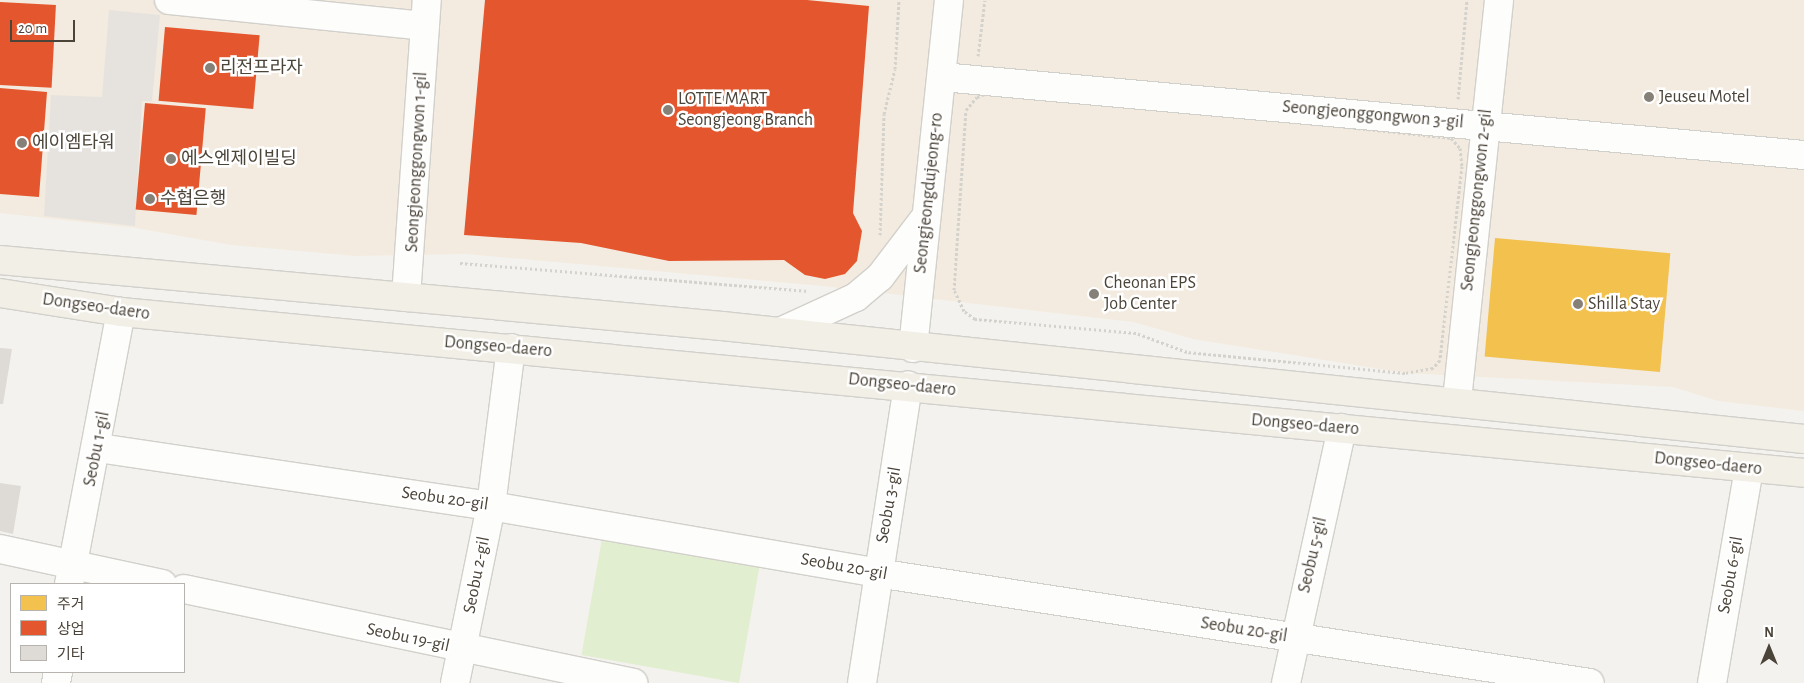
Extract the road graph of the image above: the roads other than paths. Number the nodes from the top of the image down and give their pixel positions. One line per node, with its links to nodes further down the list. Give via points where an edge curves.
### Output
1 (169, 0): 4 (street, Seongjeonggongwon 1-gil)
2 (949, 0): 5 (street, Seongjeongdujeong-ro)
3 (1499, 0): 6 (street, Seongjeonggongwon 2-gil)
4 (426, 13): 11 (street, Seongjeonggongwon 1-gil)
5 (942, 77): 6 (street, Seongjeonggongwon 3-gil); 8 (street, Seongjeongdujeong-ro)
6 (1485, 124): 7 (street, Seongjeonggongwon 3-gil); 17 (street, Seongjeonggongwon 2-gil)
7 (1804, 155)
8 (924, 219): 13 (street, via 880,277 856,297); 15 (street, Seongjeongdujeong-ro)
9 (0, 260): 11 (main road, Dongseo-daero)
10 (0, 293): 12 (main road, Dongseo-daero)
11 (406, 296): 13 (main road, Dongseo-daero)
12 (121, 312): 14 (main road, Dongseo-daero); 20 (street, Seobu 1-gil)
13 (780, 332): 15 (main road, Dongseo-daero)
14 (511, 348): 16 (main road, Dongseo-daero); 23 (street, Seobu 2-gil)
15 (913, 348): 16 (main road, Seongjeongdujeong-ro); 17 (main road, Dongseo-daero)
16 (908, 386): 18 (main road, Dongseo-daero); 25 (street, Seobu 3-gil)
17 (1457, 400): 19 (main road, Dongseo-daero)
18 (1342, 428): 21 (main road, Dongseo-daero); 29 (street, Seobu 5-gil)
19 (1804, 438)
20 (98, 448): 23 (street, Seobu 20-gil); 26 (street, Seobu 1-gil)
21 (1749, 468): 22 (main road, Dongseo-daero); 36 (street, Seobu 6-gil)
22 (1804, 473)
23 (490, 506): 25 (street, Seobu 20-gil); 30 (street, Seobu 2-gil)
24 (0, 550): 26 (street)
25 (877, 573): 29 (street, Seobu 20-gil); 33 (street, Seobu 3-gil)
26 (70, 574): 27 (street)
27 (153, 583)
28 (185, 589): 30 (street, Seobu 19-gil)
29 (1294, 638): 34 (street, Seobu 5-gil); 35 (street, Seobu 20-gil)
30 (462, 650): 31 (street, Seobu 2-gil); 32 (street, Seobu 19-gil)
31 (455, 683)
32 (634, 683)
33 (862, 683)
34 (1286, 683)
35 (1590, 683)
36 (1712, 683)

